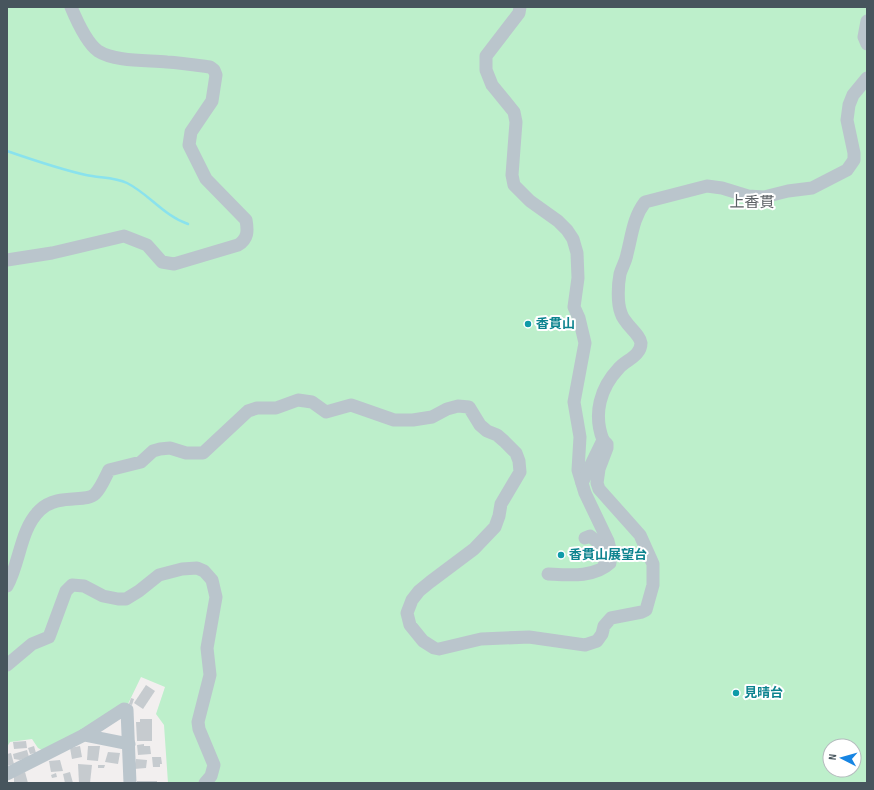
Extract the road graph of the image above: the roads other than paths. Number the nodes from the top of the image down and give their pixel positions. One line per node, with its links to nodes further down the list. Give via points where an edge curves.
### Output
1 (71, 7): 6 (street, via 77,22 93,46 106,55 210,67 214,70 216,75 212,101 191,132 189,145 206,180 246,220 246,238 238,245 174,264 162,262 147,245 124,236 52,253)
2 (520, 7): 8 (street, via 516,18 486,56 485,63 492,85 514,112 514,185 530,201 558,221 573,239 577,253 578,278 574,307 585,343 574,410 580,437 578,470)
3 (867, 21): 4 (street, via 864,37)
4 (867, 44)
5 (867, 78): 7 (street, via 853,95 849,105 847,120 854,160 847,170 812,188 764,197 748,196 707,186 644,202 635,218 628,253 620,273 620,312 624,321 639,337 640,347 636,355 620,367 602,393 597,415)
6 (7, 260)
7 (603, 440): 8 (street); 12 (street, via 607,448 596,483 640,535 653,564 654,576 646,610 612,618 604,626 597,641 589,644 529,637 481,639 439,649 423,641 410,625 407,613 415,596 474,549 491,531 499,516 501,504 520,472 516,453 497,435 486,431 472,409 465,406 447,409 432,417 413,420 394,420 351,405 326,412 305,400 276,408 257,408 248,411 203,453 186,453 170,448 153,452 141,462 109,470 94,495 58,500 40,510 32,520)
8 (582, 483): 10 (street, via 610,549 610,563)
9 (585, 538): 10 (street, via 590,536 600,544)
10 (605, 568): 11 (street, via 580,574)
11 (548, 574)
12 (7, 586)
13 (7, 665): 18 (street, via 32,644 49,637 66,591 72,585 84,586 110,598 126,599 163,574 190,567 204,572 212,580 216,592 207,648 210,675 198,718 199,729 214,765 211,776)
14 (84, 735): 15 (street); 15 (street, via 124,709 127,710); 16 (street)
15 (129, 744): 17 (street)
16 (7, 774)
17 (130, 783)
18 (205, 783)

